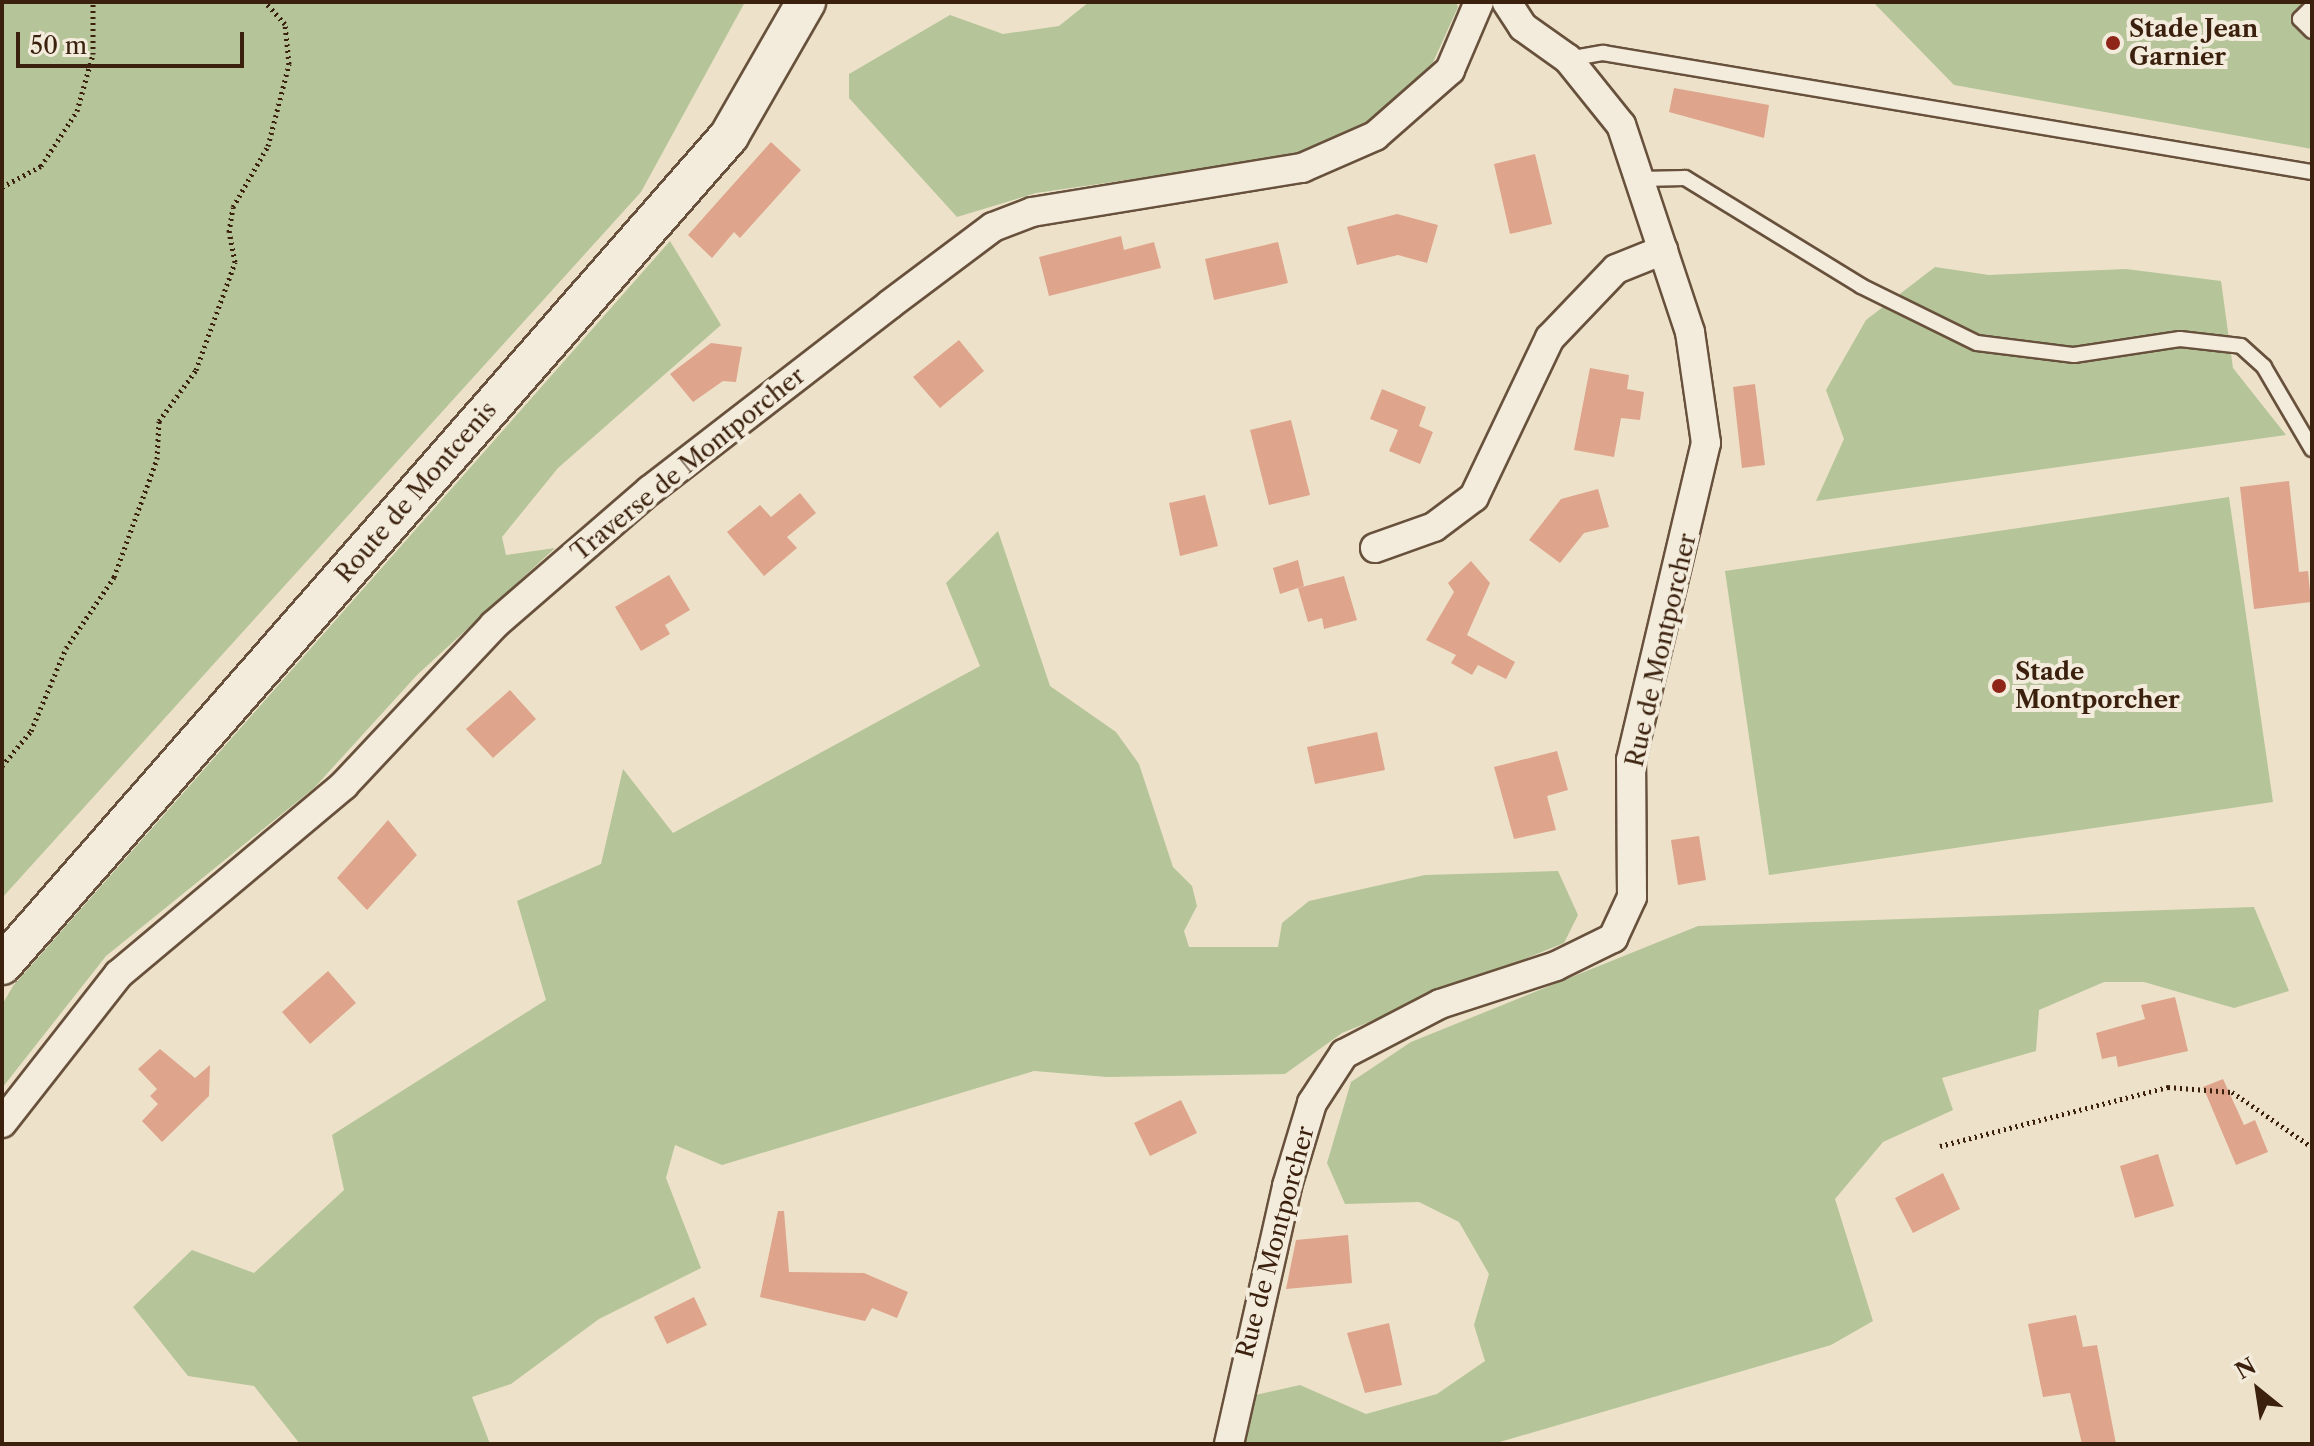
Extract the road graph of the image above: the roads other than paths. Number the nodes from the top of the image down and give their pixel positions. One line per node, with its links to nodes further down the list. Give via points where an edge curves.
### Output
1 (806, 2): 12 (main road, Route de Montcenis, via 729,136)
2 (1479, 2): 13 (street, Traverse de Montporcher, via 1450,70 1375,136 1302,168 1032,212 993,227 889,305 650,490 494,625 344,785 119,974)
3 (1507, 2): 6 (street, Rue de Montporcher, via 1523,27)
4 (2312, 7): 5 (lane, via 2300,19)
5 (2312, 31)
6 (1568, 59): 7 (lane, via 1603,53); 8 (street, Rue de Montporcher, via 1621,125)
7 (2312, 172)
8 (1641, 179): 9 (street, Rue de Montporcher); 10 (lane, via 1685,178 1861,286 1977,343 2074,355 2180,339 2241,346 2264,367)
9 (1663, 250): 11 (street, via 1616,269 1550,338 1474,497 1434,527); 14 (street, Rue de Montporcher, via 1690,332 1706,443 1631,760 1632,897 1613,938 1556,966 1440,1004 1344,1054 1312,1103 1287,1186)
10 (2312, 449)
11 (1375, 548)
12 (2, 965)
13 (2, 1123)
14 (1229, 1444)

